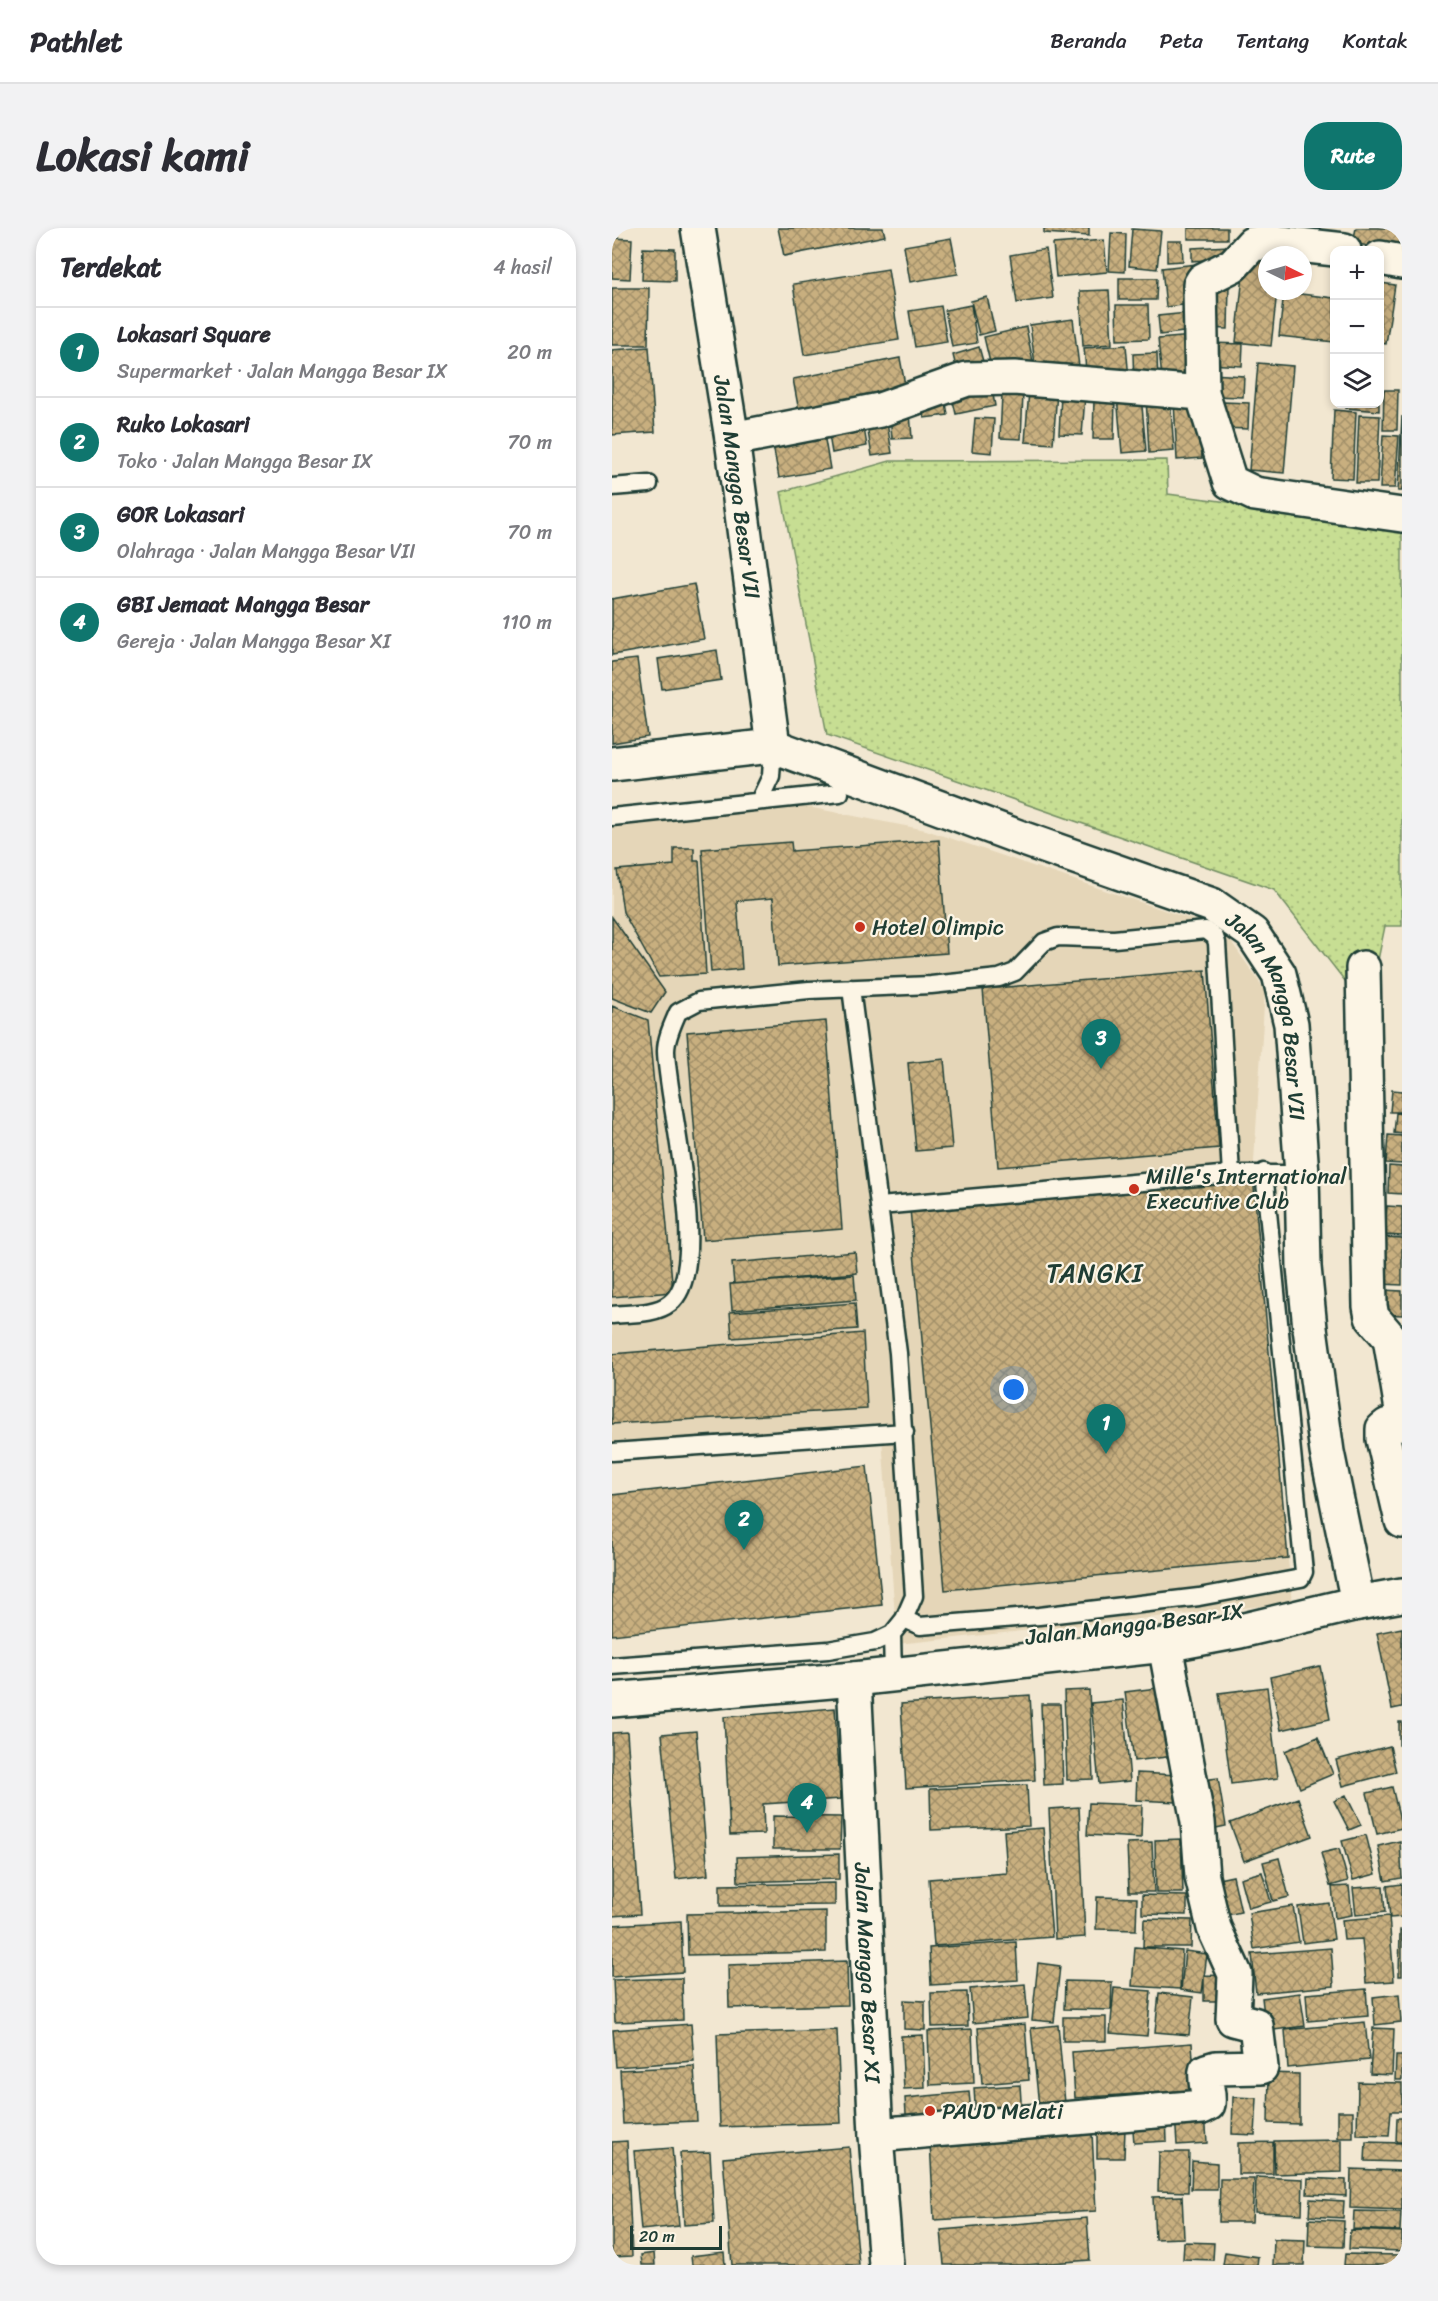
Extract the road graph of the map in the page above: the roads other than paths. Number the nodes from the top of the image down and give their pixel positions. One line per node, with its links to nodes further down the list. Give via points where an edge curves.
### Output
1 (698, 228): 8 (street, Jalan Mangga Besar VII)
2 (1349, 228): 3 (street)
3 (1345, 246)
4 (1330, 248): 7 (street, via 1272,242 1252,244 1233,265 1203,280)
5 (1384, 259): 6 (street)
6 (1402, 262)
7 (1202, 393): 8 (street, via 1014,378 967,379 880,410); 11 (street, via 1230,482 1239,488 1255,495)
8 (732, 439): 12 (street, Jalan Mangga Besar VII)
9 (649, 484): 10 (lane)
10 (612, 487)
11 (1402, 516)
12 (773, 746): 13 (street, Jalan Mangga Besar VII); 15 (lane, via 771,776); 21 (street, Jalan Mangga Besar VII, via 1212,905 1252,933 1279,974 1291,1024)
13 (612, 764)
14 (840, 793): 15 (lane)
15 (760, 799): 16 (lane)
16 (612, 817)
17 (1362, 968): 24 (street, via 1370,1306 1372,1317 1390,1338)
18 (851, 988): 20 (lane, via 931,985 1008,976 1044,942 1058,937 1114,939 1206,930 1217,943); 22 (lane); 23 (lane, via 699,1001 678,1012 666,1050 684,1172 686,1280 671,1302 652,1311)
19 (1264, 1172): 20 (lane); 21 (lane); 31 (lane, via 1304,1572 1301,1578 1199,1597 1039,1616 920,1626)
20 (1231, 1174): 22 (lane)
21 (1302, 1174): 29 (street, Jalan Mangga Besar VII, via 1304,1267 1320,1415)
22 (880, 1206): 26 (lane)
23 (612, 1315)
24 (1402, 1410)
25 (1402, 1423): 28 (street, via 1388,1425 1383,1429 1383,1438)
26 (905, 1432): 27 (lane); 31 (lane, via 914,1596)
27 (612, 1452)
28 (1402, 1521)
29 (1355, 1595): 30 (street); 33 (street, Jalan Mangga Besar IX, via 1240,1631); 35 (street, Jalan Mangga Besar IX, via 961,1647)
30 (1402, 1595)
31 (904, 1619): 32 (lane)
32 (892, 1634): 34 (lane, via 875,1642 828,1650); 35 (lane)
33 (1165, 1645): 35 (street, Jalan Mangga Besar IX); 38 (street, via 1198,1822 1202,1877 1214,1928 1235,1974 1233,2019 1256,2025 1261,2067 1216,2068 1206,2072 1209,2098 1202,2107)
34 (612, 1666)
35 (909, 1673): 36 (street, Jalan Mangga Besar IX)
36 (854, 1679): 37 (street, Jalan Mangga Besar IX); 38 (street, Jalan Mangga Besar XI)
37 (612, 1700)
38 (876, 2135): 39 (street, Jalan Mangga Besar XI)
39 (886, 2265)

